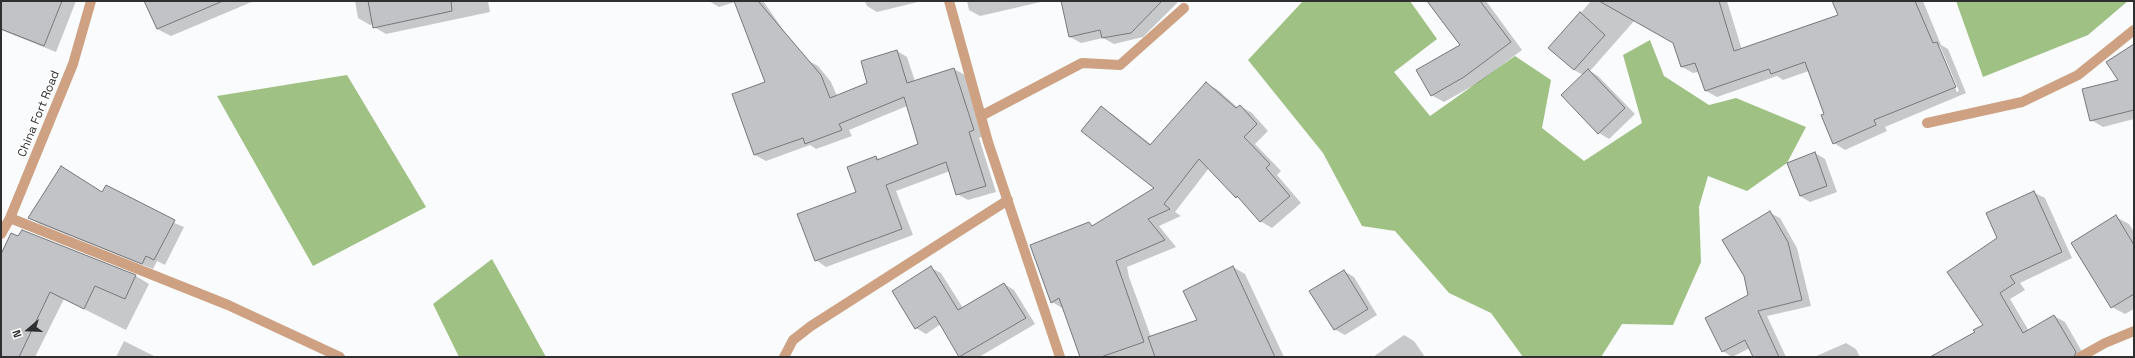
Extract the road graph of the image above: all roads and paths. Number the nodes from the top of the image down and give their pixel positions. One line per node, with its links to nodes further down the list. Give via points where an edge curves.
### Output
1 (91, 1): 8 (street, China Fort Road, via 73,64)
2 (949, 1): 5 (street)
3 (1184, 8): 5 (street, via 1120,65 1082,63)
4 (2134, 30): 6 (street, via 2078,75 2022,102)
5 (981, 116): 7 (street)
6 (1927, 123)
7 (1008, 200): 12 (street, via 811,326 793,340); 13 (street)
8 (10, 218): 9 (street, China Fort Road); 11 (street, via 228,305)
9 (1, 234)
10 (2134, 331): 14 (street)
11 (340, 357)
12 (784, 357)
13 (1060, 357)
14 (2080, 357)

